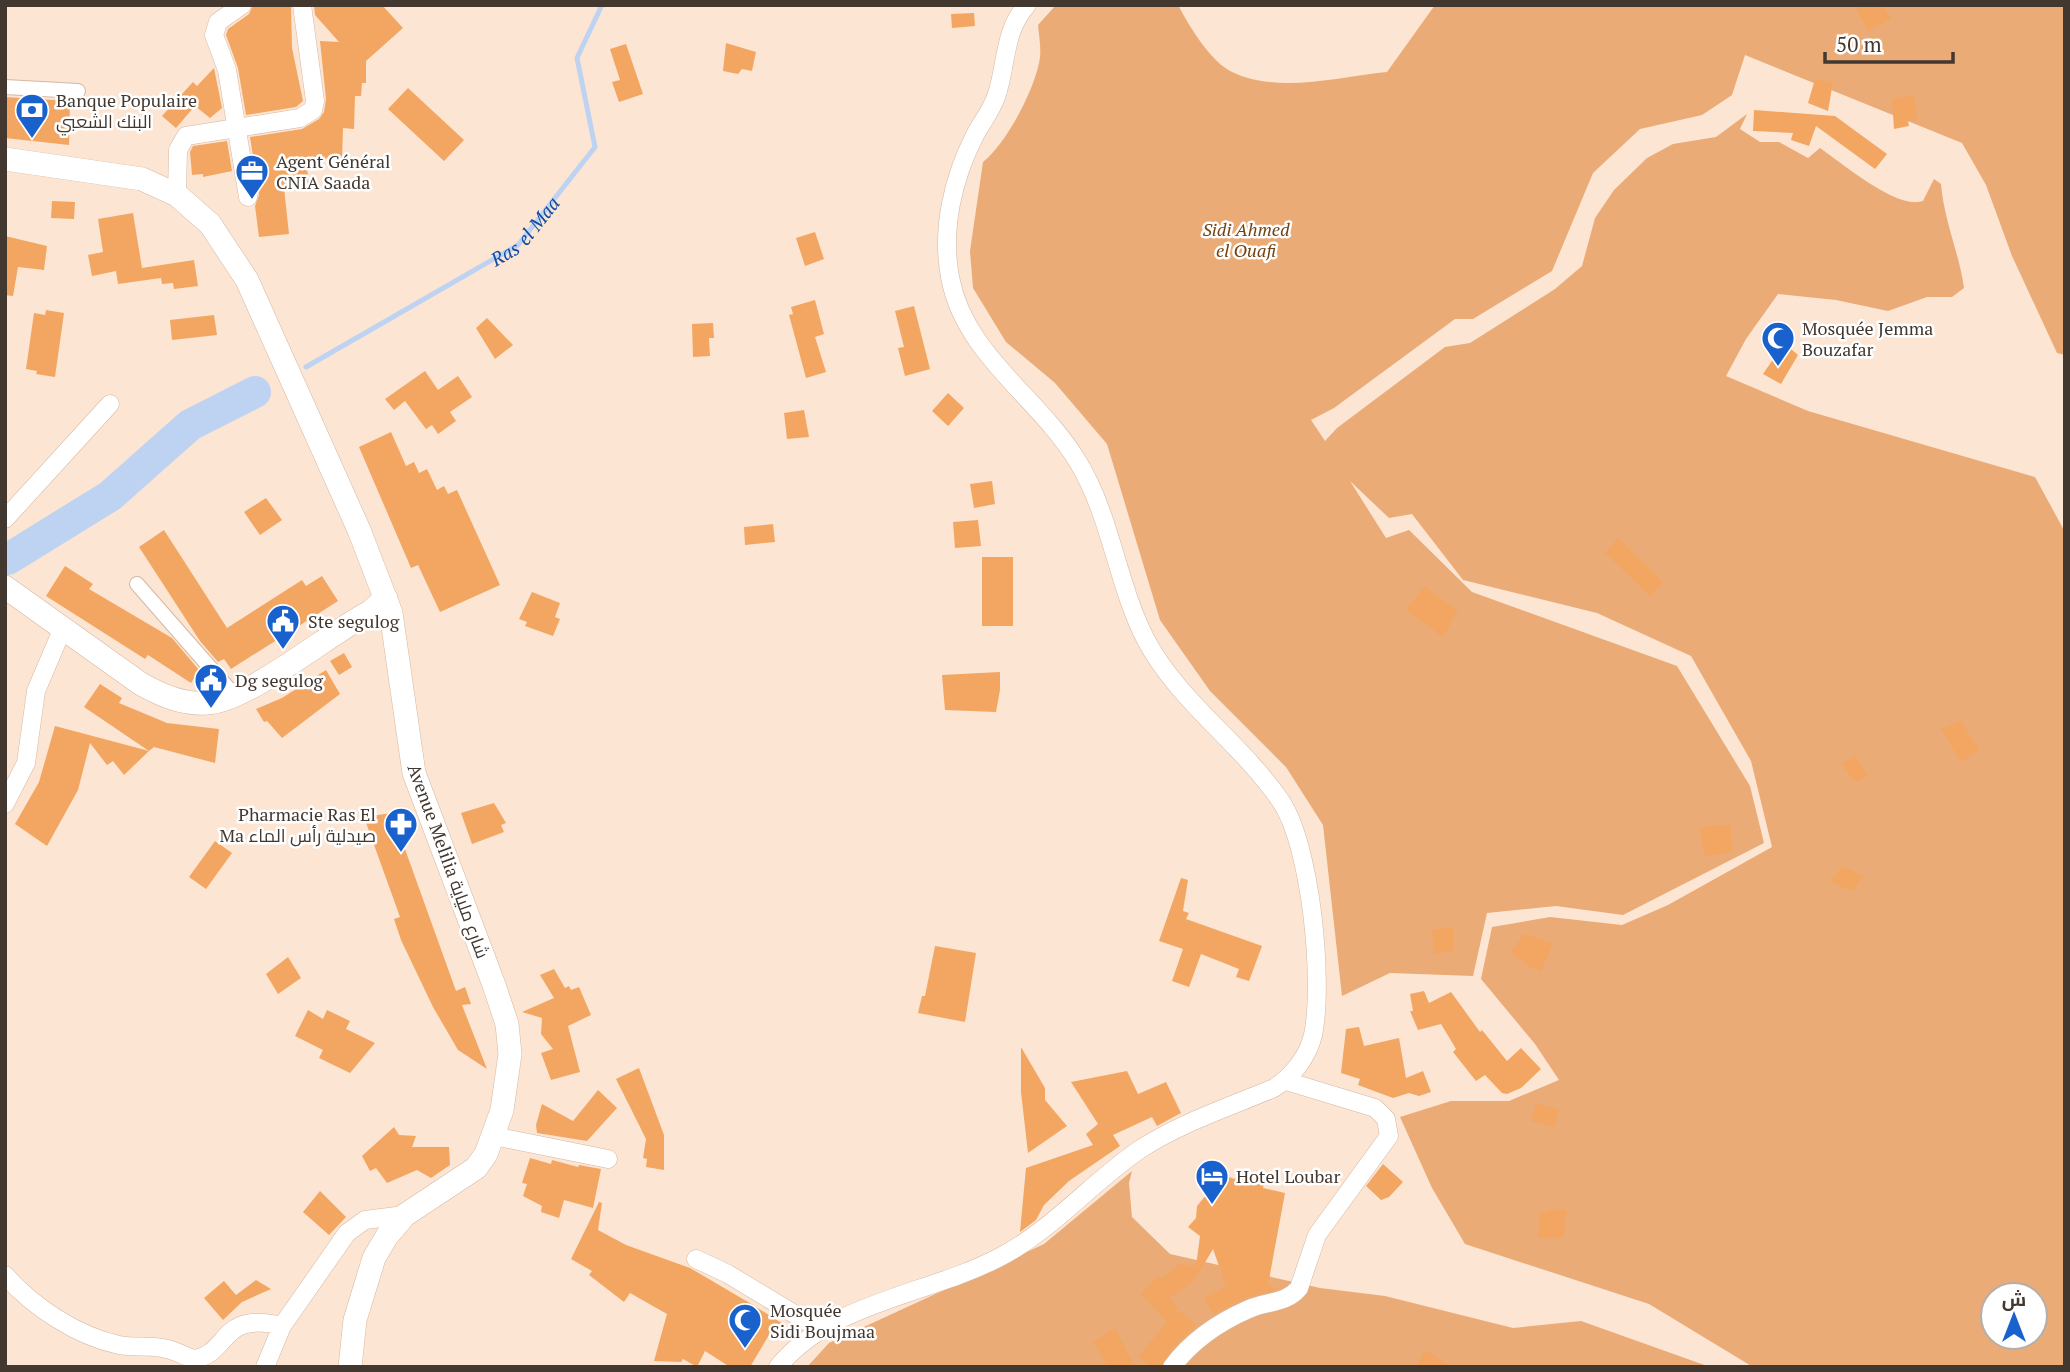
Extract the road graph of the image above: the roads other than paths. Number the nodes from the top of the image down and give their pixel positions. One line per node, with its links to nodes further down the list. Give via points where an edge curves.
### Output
1 (242, 5): 6 (street, via 223,17 214,31)
2 (302, 5): 6 (street, via 313,110 300,118)
3 (1027, 5): 18 (street, via 1010,33 997,93 950,200 950,276 958,308 980,347 1056,428 1080,464 1147,642 1175,682 1267,783 1294,827 1303,859 1317,992 1313,1035 1304,1057)
4 (5, 87): 5 (street)
5 (78, 91)
6 (239, 127): 8 (street, via 194,133 183,139 178,150); 9 (street)
7 (5, 159): 8 (street, Avenue Melilia شارع ملياية, via 142,179)
8 (177, 195): 14 (street, Avenue Melilia شارع ملياية, via 211,224 247,280)
9 (248, 197)
10 (110, 404): 11 (street)
11 (5, 519)
12 (137, 584): 16 (street)
13 (5, 587): 15 (street)
14 (386, 598): 16 (street); 19 (street, Avenue Melilia شارع ملياية, via 414,772 507,1024 508,1085)
15 (62, 630): 16 (street, via 161,695 205,704); 17 (street, via 36,691 26,763)
16 (235, 696)
17 (5, 804)
18 (1286, 1080): 25 (street, via 1140,1150 1032,1237 1000,1257); 29 (street, via 1375,1108 1386,1119 1389,1136 1317,1235 1299,1289 1220,1323 1184,1350)
19 (494, 1136): 20 (street); 21 (street, Avenue Melilia شارع ملياية, via 476,1168)
20 (608, 1159)
21 (405, 1215): 24 (street, via 357,1224 347,1233); 27 (street, Avenue Melilia شارع ملياية, via 374,1258 355,1320)
22 (696, 1259): 25 (street)
23 (5, 1275): 24 (street, via 33,1302 91,1334 115,1344 164,1348 193,1359 212,1350 242,1324 262,1321)
24 (282, 1326): 26 (street)
25 (820, 1329): 28 (street)
26 (265, 1367)
27 (350, 1367)
28 (778, 1367)
29 (1172, 1367)

